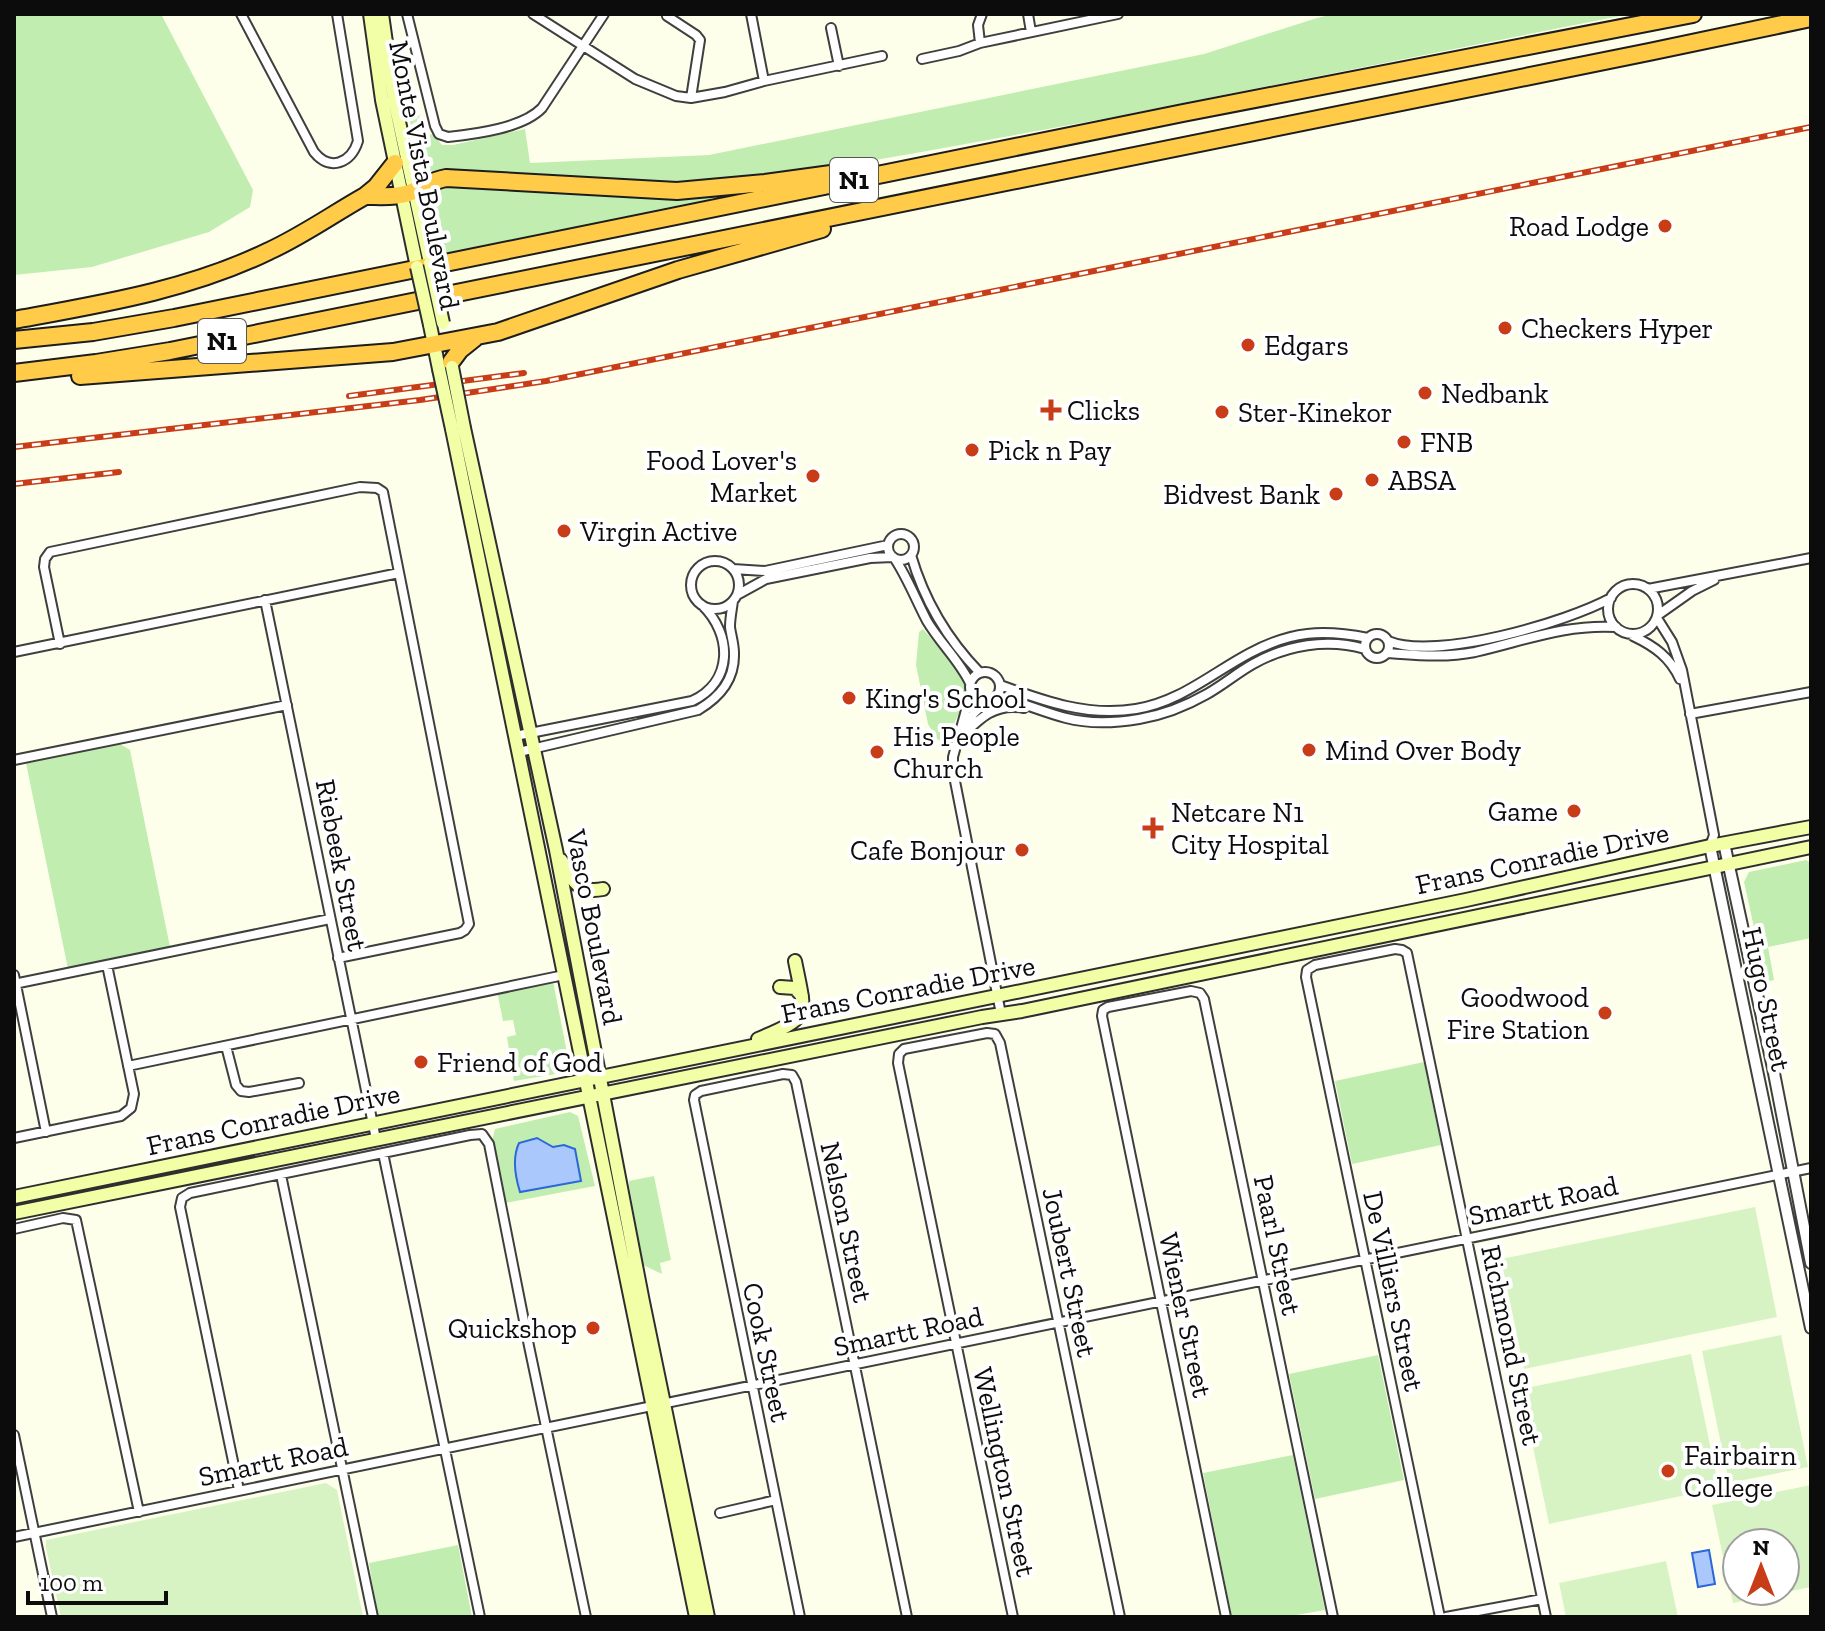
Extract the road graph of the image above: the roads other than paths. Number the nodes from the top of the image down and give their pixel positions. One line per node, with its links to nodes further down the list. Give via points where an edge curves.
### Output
1 (241, 14): 2 (street, via 314,152 331,163 345,160 358,141)
2 (337, 14)
3 (382, 14): 26 (main road, Monte Vista Boulevard)
4 (407, 14): 18 (street, Monte Vista Boulevard, via 443,136 528,119 542,108)
5 (533, 14): 18 (street)
6 (604, 14): 18 (street)
7 (751, 14): 22 (street)
8 (982, 14): 17 (street)
9 (1028, 14): 16 (street)
10 (1693, 14): 24 (highway, N1)
11 (1112, 15): 16 (street)
12 (667, 16): 23 (street, via 700,40)
13 (371, 17): 25 (main road, Monte Vista Boulevard)
14 (1811, 18): 28 (highway, N1)
15 (831, 28): 21 (street)
16 (1031, 32): 17 (street)
17 (980, 43): 20 (street)
18 (582, 47): 23 (street, via 664,93)
19 (882, 56): 21 (street)
20 (922, 59)
21 (839, 66): 22 (street)
22 (764, 81): 23 (street)
23 (691, 98)
24 (1183, 113): 26 (highway, via 843,173 727,187 662,191 446,178); 31 (highway, N1, via 166,319)
25 (395, 163): 26 (main road, Monte Vista Boulevard); 27 (highway)
26 (408, 193): 27 (highway); 32 (main road, Monte Vista Boulevard, bridge)
27 (365, 196): 29 (highway, via 271,250 215,274)
28 (911, 201): 30 (highway); 34 (highway, N1, via 162,353)
29 (14, 320)
30 (476, 337): 32 (highway); 33 (highway)
31 (14, 340)
32 (440, 343): 33 (main road, Vasco Boulevard); 35 (highway, via 393,352)
33 (447, 366): 36 (main road, Vasco Boulevard, bridge)
34 (14, 373)
35 (14, 381)
36 (458, 429): 68 (main road, Vasco Boulevard); 69 (main road, Vasco Boulevard)
37 (888, 545): 38 (street, via 895,535 904,534 914,545); 39 (street); 41 (street, via 765,571)
38 (911, 555): 39 (street); 58 (street, via 937,618)
39 (894, 558): 45 (street, via 766,579); 61 (street)
40 (1811, 558): 43 (street)
41 (733, 569): 45 (street, via 738,582); 48 (street, via 715,562 696,571 691,587)
42 (399, 573): 47 (street); 54 (street, via 385,498 370,486 72,546 50,552 44,567); 82 (street, via 469,924 460,933)
43 (1729, 574): 44 (street); 49 (street)
44 (1648, 589): 46 (street, via 1624,586); 49 (street, via 1657,603)
45 (735, 598): 48 (street, via 715,609); 71 (street, via 730,627 733,669 710,703)
46 (1611, 598): 50 (street, via 1609,617); 53 (street, via 1585,611 1486,639 1431,646)
47 (265, 600): 54 (street); 65 (street, Riebeek Street)
48 (702, 605): 68 (street, via 719,627 724,652 724,666 712,690 692,701)
49 (1657, 616): 51 (street, via 1643,632); 59 (street, via 1672,642)
50 (1616, 627): 51 (street); 57 (street, via 1567,628 1453,655)
51 (1629, 634): 59 (street, via 1658,649)
52 (1368, 638): 53 (street, via 1375,634); 55 (street); 60 (street, via 1329,632 1290,637 1249,653 1176,697 1137,709 1077,709)
53 (1388, 641): 57 (street)
54 (60, 644): 56 (street)
55 (1365, 649): 57 (street, via 1374,658); 66 (street, via 1336,643 1286,650 1186,705 1138,719 1088,721)
56 (14, 652)
57 (1387, 653)
58 (980, 673): 60 (street, via 993,674); 61 (street)
59 (1683, 683): 67 (street)
60 (1000, 685): 63 (street)
61 (970, 687): 64 (street, via 976,699); 70 (street)
62 (1811, 692): 67 (street)
63 (996, 697): 64 (street); 66 (street)
64 (986, 702): 70 (street)
65 (287, 705): 73 (street); 81 (street, Riebeek Street)
66 (1042, 710): 70 (street, via 1016,706 989,711)
67 (1690, 714): 75 (street)
68 (530, 733): 69 (street); 71 (main road, Vasco Boulevard)
69 (515, 736): 72 (main road, Vasco Boulevard)
70 (958, 741): 90 (street, via 955,784)
71 (534, 749): 72 (street); 77 (main road, Vasco Boulevard)
72 (519, 752): 86 (main road, Vasco Boulevard)
73 (14, 760)
74 (1811, 827): 75 (main road, Frans Conradie Drive)
75 (1716, 842): 78 (street, Hugo Street); 79 (street, Hugo Street); 90 (main road, Frans Conradie Drive, via 1466,900)
76 (1811, 847): 78 (main road, Frans Conradie Drive)
77 (556, 850): 80 (main road, via 578,886); 100 (main road, Vasco Boulevard)
78 (1729, 864): 79 (main road, Frans Conradie Drive); 91 (street, Hugo Street)
79 (1714, 867): 92 (street, Hugo Street); 93 (main road, Frans Conradie Drive)
80 (603, 889)
81 (330, 919): 82 (street, Riebeek Street); 84 (street)
82 (338, 958): 94 (street, Riebeek Street)
83 (795, 961): 89 (main road)
84 (107, 965): 87 (street); 99 (street)
85 (1306, 973): 118 (street, Richmond Street, via 1315,965 1395,949 1407,953); 119 (street, De Villiers Street)
86 (564, 975): 94 (street); 101 (main road, Vasco Boulevard)
87 (15, 981): 107 (street)
88 (780, 987): 89 (main road, via 795,988)
89 (802, 996): 97 (main road, via 803,1009 796,1021)
90 (997, 996): 93 (street); 97 (main road, Frans Conradie Drive)
91 (1761, 1008): 92 (street); 112 (street, Hugo Street)
92 (1745, 1012): 114 (street, Hugo Street)
93 (1001, 1014): 103 (main road, Frans Conradie Drive)
94 (351, 1021): 96 (street); 106 (street, Riebeek Street)
95 (1103, 1022): 121 (street, Paarl Street, via 1102,1012 1108,1007 1191,991 1203,996); 122 (street, Wiener Street)
96 (226, 1046): 99 (street); 102 (street, via 241,1091)
97 (733, 1049): 100 (main road, Frans Conradie Drive)
98 (899, 1054): 123 (street, Joubert Street, via 987,1033 998,1037); 125 (street, Wellington Street)
99 (128, 1066): 107 (street, via 134,1099 125,1114)
100 (600, 1077): 101 (main road, Frans Conradie Drive); 103 (main road, Vasco Boulevard)
101 (585, 1080): 105 (main road, Vasco Boulevard); 106 (main road, Frans Conradie Drive)
102 (299, 1083)
103 (604, 1094): 105 (main road, Frans Conradie Drive); 128 (main road, Vasco Boulevard)
104 (695, 1095): 126 (street, Nelson Street, via 792,1075); 127 (street, Cook Street)
105 (588, 1097): 109 (main road, Frans Conradie Drive); 128 (main road, Vasco Boulevard)
106 (372, 1123): 109 (street, Riebeek Street); 115 (main road, Frans Conradie Drive)
107 (46, 1132): 108 (street)
108 (14, 1138)
109 (376, 1139): 116 (main road, Frans Conradie Drive)
110 (383, 1153): 113 (street); 129 (street, via 470,1135 482,1134 489,1144); 131 (street)
111 (1811, 1168): 112 (street, Smartt Road)
112 (1792, 1171): 114 (street, Smartt Road); 120 (street, Hugo Street)
113 (281, 1175): 132 (street); 133 (street, via 190,1193 180,1207)
114 (1780, 1175): 118 (street, Smartt Road); 124 (street, Hugo Street)
115 (14, 1197)
116 (14, 1213)
117 (14, 1229): 135 (street, via 63,1218 78,1225)
118 (1467, 1238): 119 (street, Smartt Road); 139 (street, Richmond Street)
119 (1365, 1260): 121 (street, Smartt Road); 152 (street, De Villiers Street)
120 (1811, 1263)
121 (1263, 1281): 122 (street, Smartt Road); 151 (street, Paarl Street)
122 (1160, 1302): 123 (street, Smartt Road); 150 (street, Wiener Street)
123 (1058, 1322): 125 (street, Smartt Road); 149 (street, Joubert Street)
124 (1811, 1328)
125 (955, 1343): 126 (street, Smartt Road); 148 (street, Wellington Street)
126 (854, 1364): 127 (street, Smartt Road); 147 (street, Nelson Street)
127 (752, 1386): 128 (street, Smartt Road); 134 (street, Cook Street)
128 (658, 1404): 129 (street, Smartt Road); 144 (main road, Vasco Boulevard); 145 (main road, Vasco Boulevard)
129 (547, 1428): 131 (street, Smartt Road); 143 (street)
130 (14, 1435): 137 (street)
131 (445, 1448): 132 (street, Smartt Road); 142 (street)
132 (342, 1470): 133 (street, Smartt Road); 141 (street)
133 (239, 1490): 135 (street, Smartt Road)
134 (776, 1500): 136 (street); 146 (street, Cook Street)
135 (139, 1512): 137 (street, Smartt Road)
136 (720, 1513)
137 (34, 1533): 138 (street, Smartt Road); 140 (street)
138 (14, 1537)
139 (1542, 1599): 153 (street); 154 (street, Richmond Street)
140 (52, 1617)
141 (373, 1617)
142 (480, 1617)
143 (586, 1617)
144 (696, 1617)
145 (708, 1617)
146 (800, 1617)
147 (907, 1617)
148 (1013, 1617)
149 (1120, 1617)
150 (1226, 1617)
151 (1333, 1617)
152 (1440, 1617)
153 (1446, 1617)
154 (1546, 1617)

